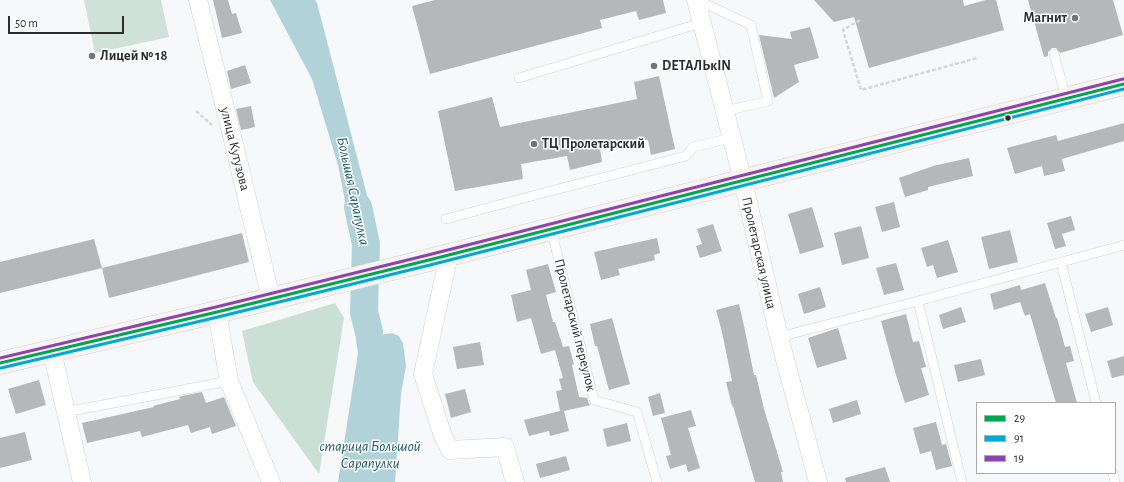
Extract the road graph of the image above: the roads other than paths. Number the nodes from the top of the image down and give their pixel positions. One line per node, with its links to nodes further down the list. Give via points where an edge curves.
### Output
1 (198, 0): 16 (street, улица Кутузова)
2 (696, 0): 3 (street, Пролетарская улица); 8 (lane, via 751,25 768,101)
3 (702, 23): 5 (lane); 8 (street, Пролетарская улица)
4 (1054, 54): 7 (lane)
5 (519, 78)
6 (1124, 84): 7 (main road)
7 (1066, 98): 10 (main road)
8 (724, 111): 9 (street, Пролетарская улица)
9 (732, 138): 10 (street, Пролетарская улица); 11 (lane, via 694,147 686,156)
10 (743, 181): 12 (main road); 19 (street, Пролетарская улица)
11 (446, 219)
12 (551, 229): 14 (main road); 28 (lane, Пролетарский переулок, via 594,400 637,412)
13 (1124, 245): 15 (lane)
14 (439, 258): 16 (main road); 27 (street, via 423,374 443,436 450,450 504,447)
15 (1060, 262): 17 (lane); 23 (lane)
16 (271, 299): 18 (main road)
17 (918, 301): 19 (lane); 30 (lane)
18 (216, 312): 20 (main road); 22 (street)
19 (779, 337): 29 (street, Пролетарская улица)
20 (52, 351): 21 (main road); 24 (street)
21 (0, 363)
22 (229, 381): 24 (lane); 26 (street)
23 (1096, 402)
24 (66, 412): 25 (street)
25 (82, 482)
26 (272, 482)
27 (515, 482)
28 (656, 482)
29 (818, 482)
30 (962, 482)

